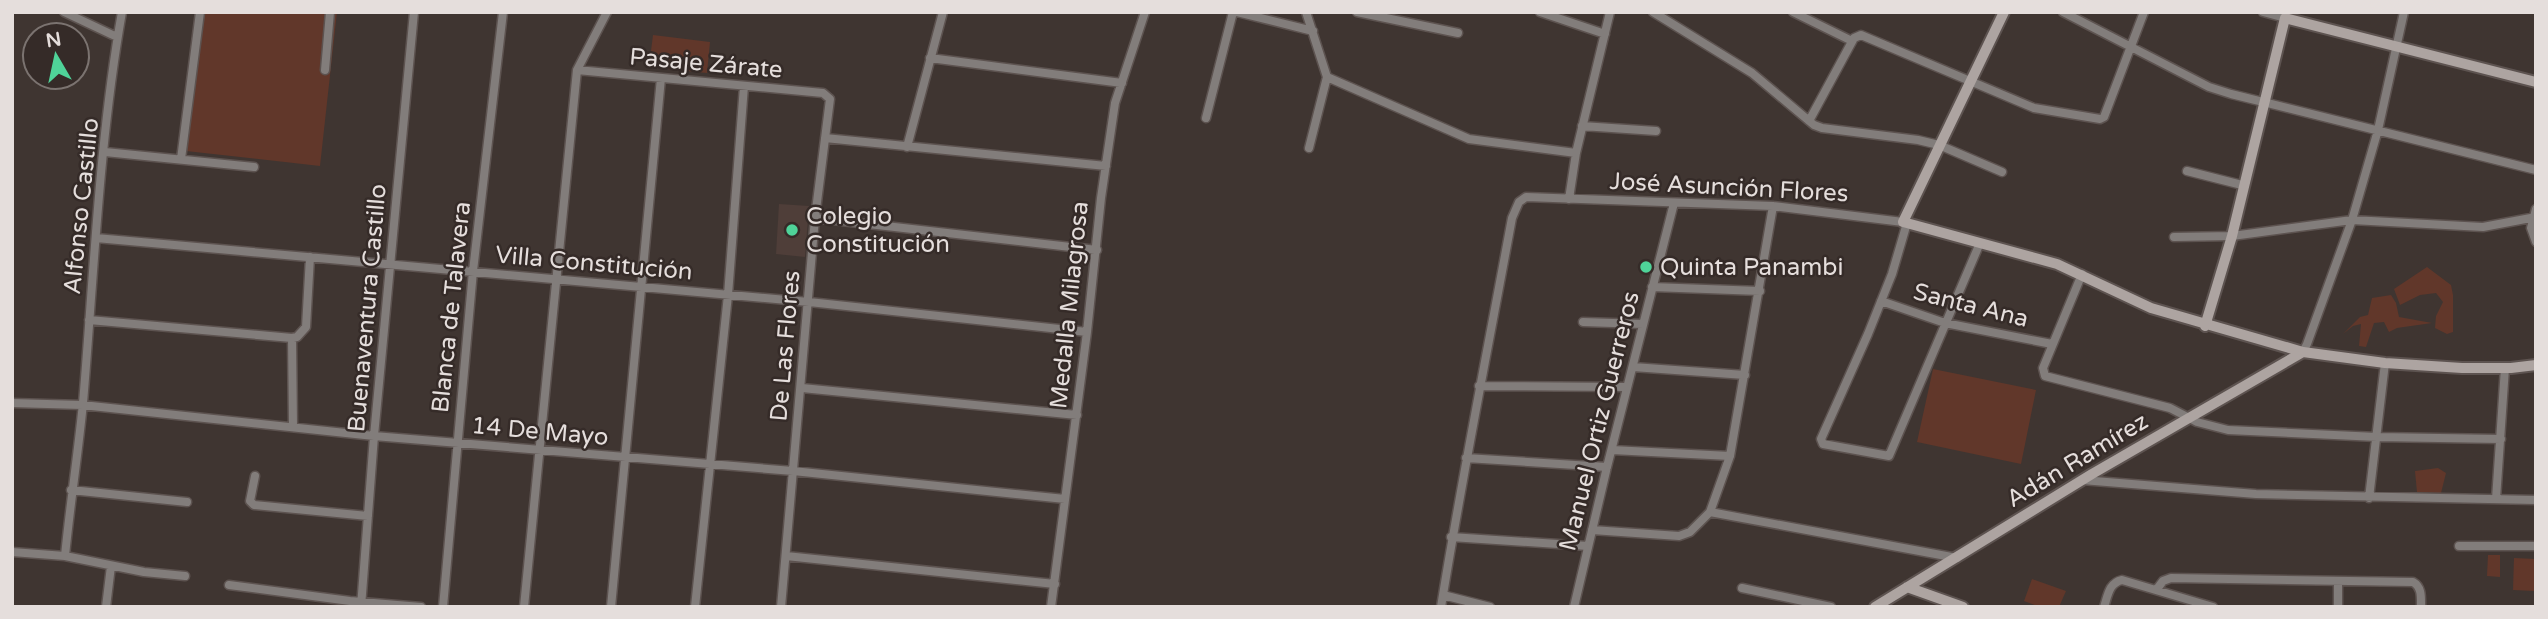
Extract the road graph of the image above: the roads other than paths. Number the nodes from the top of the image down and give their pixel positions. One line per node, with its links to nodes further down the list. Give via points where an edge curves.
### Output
1 (64, 12): 26 (street)
2 (122, 12): 26 (street, Alfonso Castillo)
3 (200, 12): 52 (street)
4 (330, 12): 31 (street)
5 (414, 12): 74 (street, Buenaventura Castillo)
6 (503, 12): 75 (street, Blanca de Talavera)
7 (607, 12): 32 (street)
8 (943, 12): 30 (street)
9 (1144, 12): 37 (street, Medalla Milagrosa)
10 (1235, 12): 23 (street); 41 (street)
11 (1306, 12): 23 (street)
12 (1357, 12): 24 (street)
13 (1540, 12): 25 (street)
14 (1610, 12): 25 (street)
15 (1653, 12): 42 (street, via 1741,66)
16 (1793, 12): 27 (street)
17 (2004, 12): 35 (street)
18 (2063, 12): 29 (street)
19 (2144, 12): 29 (street)
20 (2263, 12): 22 (street)
21 (2404, 12): 28 (street)
22 (2286, 15): 28 (street); 40 (street)
23 (1313, 31): 33 (street)
24 (1458, 33)
25 (1605, 34): 43 (street)
26 (117, 37): 50 (street, Alfonso Castillo)
27 (1852, 41): 35 (street, via 1861,35 1869,37); 42 (street)
28 (2396, 46): 36 (street); 44 (street)
29 (2130, 47): 35 (street, via 2100,119 2034,108); 40 (street, via 2209,87)
30 (930, 58): 37 (street); 48 (street)
31 (325, 70)
32 (577, 70): 34 (street, Pasaje Zárate); 77 (street)
33 (1327, 77): 49 (street); 51 (street, via 1469,139)
34 (661, 78): 38 (street, Pasaje Zárate); 79 (street)
35 (1972, 81): 47 (street)
36 (2536, 82)
37 (1122, 83): 53 (street, Medalla Milagrosa)
38 (744, 86): 39 (street, Pasaje Zárate, via 823,93); 81 (street)
39 (830, 99): 46 (street, De Las Flores)
40 (2263, 101): 44 (street); 58 (street)
41 (1206, 118)
42 (1809, 121): 47 (street, via 1822,128)
43 (1582, 126): 45 (street); 51 (street)
44 (2378, 130): 55 (street); 65 (street)
45 (1656, 131)
46 (825, 138): 48 (street); 63 (street, De Las Flores)
47 (1939, 145): 57 (street); 66 (street)
48 (907, 147): 53 (street)
49 (1310, 148)
50 (104, 152): 52 (street); 68 (street, Alfonso Castillo)
51 (1576, 153): 59 (street)
52 (181, 159): 54 (street)
53 (1107, 166): 72 (street, Medalla Milagrosa)
54 (254, 167)
55 (2536, 170)
56 (2187, 171): 58 (street)
57 (2002, 172)
58 (2242, 185): 67 (street)
59 (1569, 199): 60 (street, José Asunción Flores); 98 (street, José Asunción Flores, via 1526,197 1519,202)
60 (1674, 203): 61 (street, José Asunción Flores); 78 (street, Manuel Ortiz Guerreros)
61 (1773, 206): 66 (street, José Asunción Flores); 80 (street)
62 (2536, 209): 64 (street)
63 (815, 218): 72 (street); 82 (street, De Las Flores)
64 (2534, 218): 65 (street, via 2483,227); 71 (street, via 2531,228)
65 (2351, 220): 67 (street); 92 (street)
66 (1905, 222): 70 (street, José Asunción Flores); 83 (street)
67 (2232, 236): 69 (street); 88 (street)
68 (96, 237): 73 (street, Villa Constitución); 84 (street, Alfonso Castillo)
69 (2174, 237)
70 (1980, 243): 76 (street, José Asunción Flores); 86 (street)
71 (2536, 243)
72 (1097, 250): 89 (street, Medalla Milagrosa)
73 (310, 257): 74 (street, Villa Constitución); 90 (street, via 306,327)
74 (390, 263): 75 (street, Villa Constitución); 106 (street, Buenaventura Castillo)
75 (473, 271): 77 (street, Villa Constitución); 109 (street, Blanca de Talavera)
76 (2082, 274): 88 (street, José Asunción Flores, via 2151,308); 91 (street)
77 (557, 279): 79 (street, Villa Constitución); 111 (street)
78 (1652, 287): 80 (street); 87 (street, Manuel Ortiz Guerreros)
79 (641, 288): 81 (street, Villa Constitución); 113 (street)
80 (1760, 290): 97 (street)
81 (728, 295): 82 (street, Villa Constitución); 115 (street)
82 (809, 302): 89 (street, Villa Constitución); 100 (street, De Las Flores)
83 (1881, 302): 86 (street, Santa Ana); 86 (street, via 1821,439 1823,444 1889,456)
84 (89, 320): 90 (street); 102 (street, Alfonso Castillo)
85 (1583, 322): 87 (street)
86 (1945, 323): 91 (street, Santa Ana)
87 (1643, 324): 95 (street, Manuel Ortiz Guerreros)
88 (2205, 326): 92 (street, José Asunción Flores)
89 (1087, 332): 103 (street, Medalla Milagrosa)
90 (292, 338): 105 (street)
91 (2052, 344): 104 (street, via 2043,368 2045,376 2162,406)
92 (2302, 352): 93 (street, José Asunción Flores); 104 (street, Adán Ramírez)
93 (2385, 363): 96 (street, José Asunción Flores); 107 (street)
94 (2536, 365): 96 (street, José Asunción Flores)
95 (1633, 367): 97 (street); 99 (street, Manuel Ortiz Guerreros)
96 (2505, 368): 108 (street)
97 (1745, 375): 112 (street)
98 (1479, 386): 99 (street); 114 (street)
99 (1627, 387): 110 (street, Manuel Ortiz Guerreros)
100 (802, 388): 103 (street); 117 (street, De Las Flores)
101 (12, 404): 102 (street, 14 De Mayo)
102 (82, 405): 105 (street, 14 De Mayo); 120 (street, Alfonso Castillo)
103 (1077, 415): 122 (street, Medalla Milagrosa)
104 (2187, 418): 107 (street, via 2228,430); 119 (street, Adán Ramírez)
105 (293, 427): 106 (street, 14 De Mayo)
106 (374, 436): 109 (street, 14 De Mayo); 127 (street, Buenaventura Castillo)
107 (2377, 437): 108 (street); 121 (street)
108 (2501, 439): 123 (street)
109 (457, 443): 111 (street, 14 De Mayo); 149 (street, Blanca de Talavera)
110 (1612, 450): 112 (street); 116 (street, Manuel Ortiz Guerreros)
111 (541, 451): 113 (street, 14 De Mayo); 150 (street)
112 (1730, 456): 126 (street)
113 (625, 457): 115 (street, 14 De Mayo); 151 (street)
114 (1466, 458): 116 (street); 129 (street)
115 (709, 464): 117 (street, 14 De Mayo); 152 (street)
116 (1607, 467): 128 (street, Manuel Ortiz Guerreros)
117 (793, 471): 122 (street, 14 De Mayo); 135 (street, De Las Flores)
118 (255, 476): 127 (street, via 250,501 254,505)
119 (2082, 480): 121 (street); 136 (street, Adán Ramírez)
120 (71, 490): 125 (street); 134 (street, Alfonso Castillo)
121 (2369, 498): 123 (street)
122 (1065, 499): 140 (street, Medalla Milagrosa)
123 (2496, 499): 124 (street)
124 (2536, 500)
125 (187, 502)
126 (1710, 512): 128 (street, via 1690,532 1679,536); 136 (street)
127 (368, 516): 146 (street, Buenaventura Castillo)
128 (1592, 530): 130 (street, Manuel Ortiz Guerreros)
129 (1451, 537): 130 (street); 145 (street)
130 (1588, 546): 157 (street, Manuel Ortiz Guerreros)
131 (2459, 546): 132 (street)
132 (2536, 546)
133 (12, 552): 134 (street)
134 (65, 556): 137 (street)
135 (786, 556): 140 (street); 153 (street, De Las Flores)
136 (1957, 558): 142 (street, Adán Ramírez)
137 (111, 566): 138 (street); 147 (street)
138 (185, 576)
139 (2338, 582): 144 (street, via 2171,578); 163 (street); 164 (street, via 2413,582 2420,590)
140 (1055, 584): 154 (street, Medalla Milagrosa)
141 (229, 585): 146 (street)
142 (1907, 587): 159 (street, Adán Ramírez); 160 (street)
143 (1742, 588): 158 (street)
144 (2157, 589): 161 (street, via 2115,582); 162 (street)
145 (1443, 595): 155 (street); 156 (street)
146 (361, 604): 148 (street)
147 (106, 607)
148 (421, 607)
149 (443, 607)
150 (524, 607)
151 (611, 607)
152 (695, 607)
153 (781, 607)
154 (1051, 607)
155 (1441, 607)
156 (1490, 607)
157 (1574, 607)
158 (1831, 607)
159 (1875, 607)
160 (1963, 607)
161 (2104, 607)
162 (2214, 607)
163 (2338, 607)
164 (2421, 607)

